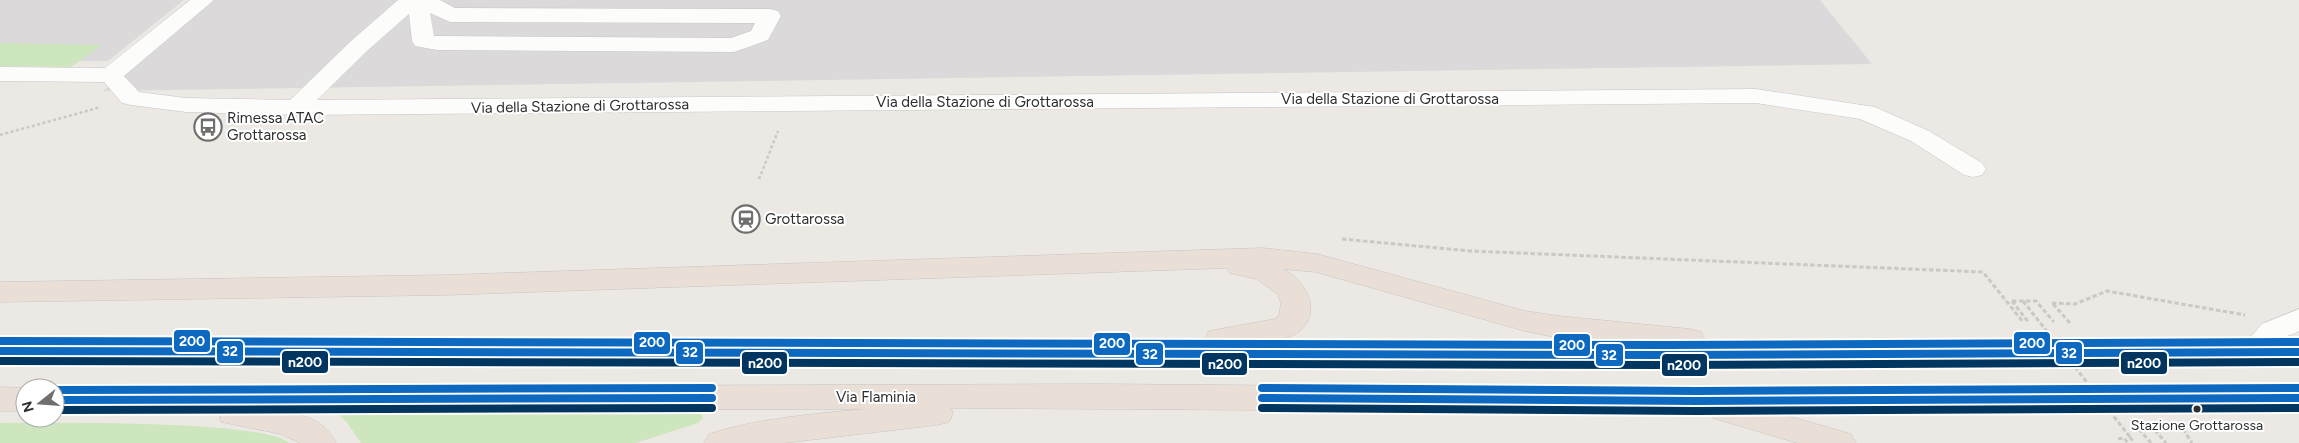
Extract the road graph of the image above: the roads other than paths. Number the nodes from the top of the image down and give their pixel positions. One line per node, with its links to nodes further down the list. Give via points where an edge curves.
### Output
1 (203, 0): 6 (street)
2 (411, 0): 7 (street)
3 (418, 0): 4 (street, via 423,41 437,44 734,45 760,35 770,16 450,14)
4 (425, 0)
5 (0, 74): 6 (street)
6 (111, 75): 7 (street, Via della Stazione di Grottarossa, via 131,98 186,105)
7 (296, 108): 8 (street, Via della Stazione di Grottarossa, via 1756,96 1866,112 1920,136)
8 (1973, 169)
9 (1191, 260): 10 (highway, via 445,286); 13 (highway, via 1250,267 1279,279 1295,298 1296,311 1290,323 1259,333); 16 (highway, via 1284,258 1317,263 1525,322)
10 (0, 292)
11 (2291, 322): 15 (street, via 2273,331)
12 (0, 351): 13 (highway)
13 (1136, 352): 16 (highway)
14 (2299, 352): 15 (highway)
15 (2253, 353): 16 (highway)
16 (1810, 354)
17 (1099, 396): 22 (highway, Via Flaminia); 23 (highway, Via Flaminia); 25 (highway, via 786,430)
18 (2299, 398): 23 (highway, Via Flaminia)
19 (0, 399): 20 (highway)
20 (15, 400)
21 (65, 400): 22 (highway, Via Flaminia)
22 (160, 400): 24 (highway, via 305,428 316,436)
23 (1696, 401): 26 (highway)
24 (319, 443)
25 (721, 443)
26 (1839, 443)

